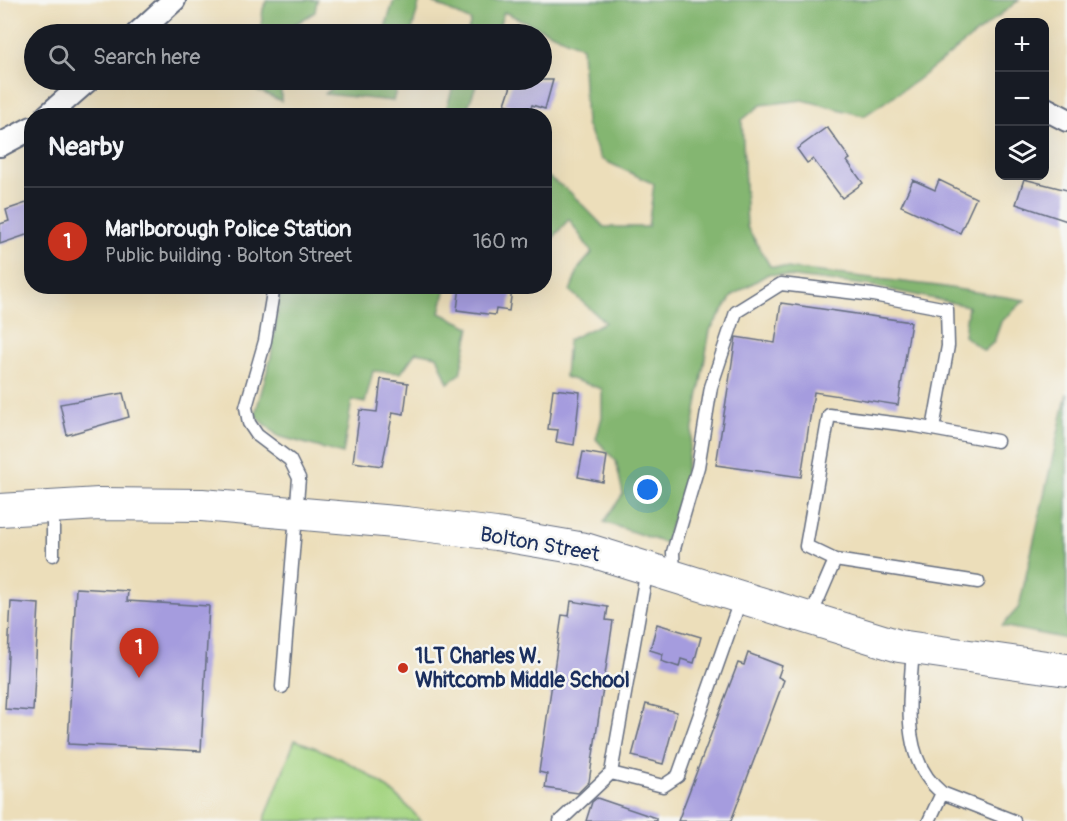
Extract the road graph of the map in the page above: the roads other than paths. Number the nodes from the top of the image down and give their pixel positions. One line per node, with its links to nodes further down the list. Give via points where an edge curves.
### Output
1 (174, 0): 2 (street)
2 (148, 24)
3 (77, 90): 4 (street)
4 (56, 108)
5 (1049, 111): 6 (street)
6 (1067, 120)
7 (24, 132): 8 (street)
8 (0, 145)
9 (273, 294): 14 (lane, via 265,341 246,407 249,423 257,435 296,469 299,486)
10 (933, 429): 11 (lane); 16 (lane, via 829,415 806,546); 17 (lane, via 948,346 947,309 781,284 736,312 711,387 698,468 673,552)
11 (997, 441)
12 (52, 507): 13 (main road, Bolton Street); 14 (main road, Bolton Street, via 146,503); 15 (lane)
13 (0, 510)
14 (295, 513): 17 (main road, Bolton Street, via 541,541 585,549); 23 (lane)
15 (53, 555)
16 (835, 560): 18 (lane); 20 (lane)
17 (661, 572): 19 (main road, Bolton Street); 24 (lane)
18 (978, 582)
19 (741, 598): 20 (main road, Bolton Street); 24 (lane, via 675,780 660,786)
20 (809, 620): 21 (main road, Bolton Street)
21 (913, 649): 22 (main road, Bolton Street); 25 (lane, via 909,710 912,739 918,763)
22 (1067, 670)
23 (282, 687)
24 (611, 773): 26 (lane)
25 (942, 793): 27 (lane); 28 (lane)
26 (560, 821)
27 (929, 821)
28 (1014, 821)

